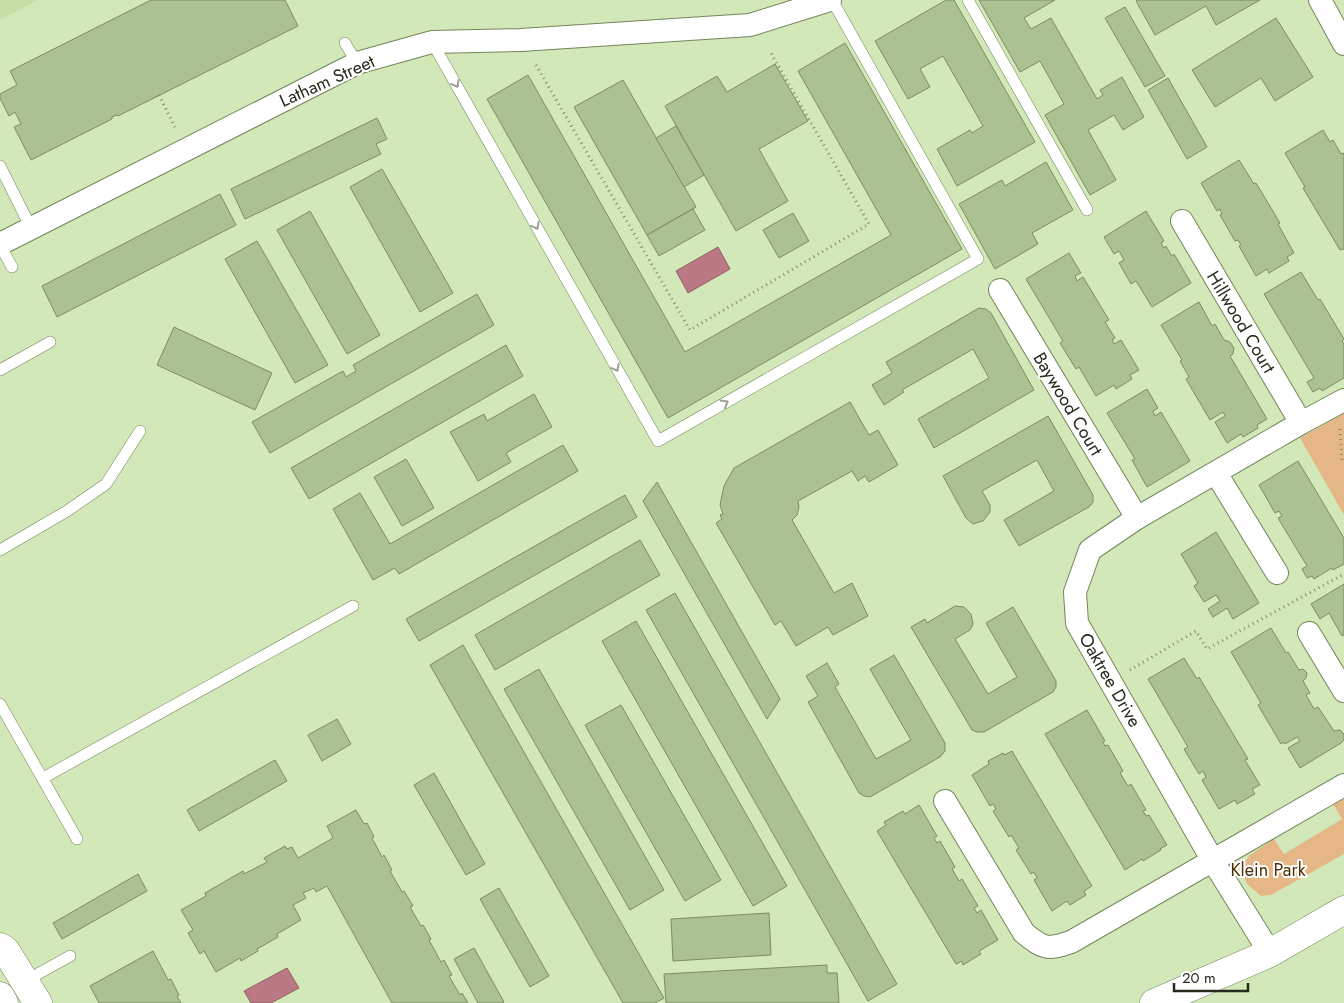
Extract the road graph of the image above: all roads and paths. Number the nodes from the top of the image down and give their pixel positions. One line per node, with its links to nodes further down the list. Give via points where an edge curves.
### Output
1 (831, 0): 4 (street, Latham Street, via 750,25 521,40); 4 (lane, one-way to 1, via 658,441 978,259)
2 (968, 0): 13 (lane)
3 (1320, 0): 6 (street)
4 (432, 42): 8 (street, Latham Street)
5 (345, 43): 8 (lane)
6 (1344, 44)
7 (771, 53): 9 (path, via 869,224 690,330)
8 (357, 63): 15 (street, Latham Street)
9 (536, 65)
10 (159, 95): 11 (path)
11 (175, 127)
12 (0, 166): 15 (lane)
13 (1087, 210)
14 (1182, 221): 22 (street, Hillwood Court)
15 (31, 228): 16 (street, Latham Street)
16 (0, 245): 17 (lane)
17 (12, 266)
18 (1000, 290): 26 (street, Baywood Court)
19 (50, 342): 20 (lane)
20 (0, 370)
21 (1341, 402): 22 (street, Oaktree Drive); 24 (path)
22 (1301, 423): 25 (street, Oaktree Drive)
23 (140, 431): 27 (lane, via 106,484)
24 (1344, 463)
25 (1216, 473): 26 (street, Oaktree Drive); 28 (street)
26 (1137, 518): 32 (street, Oaktree Drive, via 1090,550 1075,592 1077,623)
27 (0, 550)
28 (1277, 573)
29 (1344, 574): 32 (path, via 1207,649 1196,631)
30 (353, 606): 35 (lane)
31 (1309, 633): 33 (street)
32 (1111, 681): 39 (street, Oaktree Drive)
33 (1344, 691)
34 (0, 704): 35 (lane)
35 (43, 778): 38 (lane)
36 (1344, 785): 39 (street)
37 (945, 801): 39 (street, via 1024,933 1046,947 1071,942)
38 (77, 839)
39 (1213, 861): 42 (street, Oaktree Drive)
40 (1344, 910): 42 (main road)
41 (0, 947): 44 (main road, via 6,951)
42 (1270, 952): 47 (main road)
43 (70, 956): 44 (lane)
44 (31, 992)
45 (0, 996): 46 (main road)
46 (4, 1003)
47 (1154, 1003)

